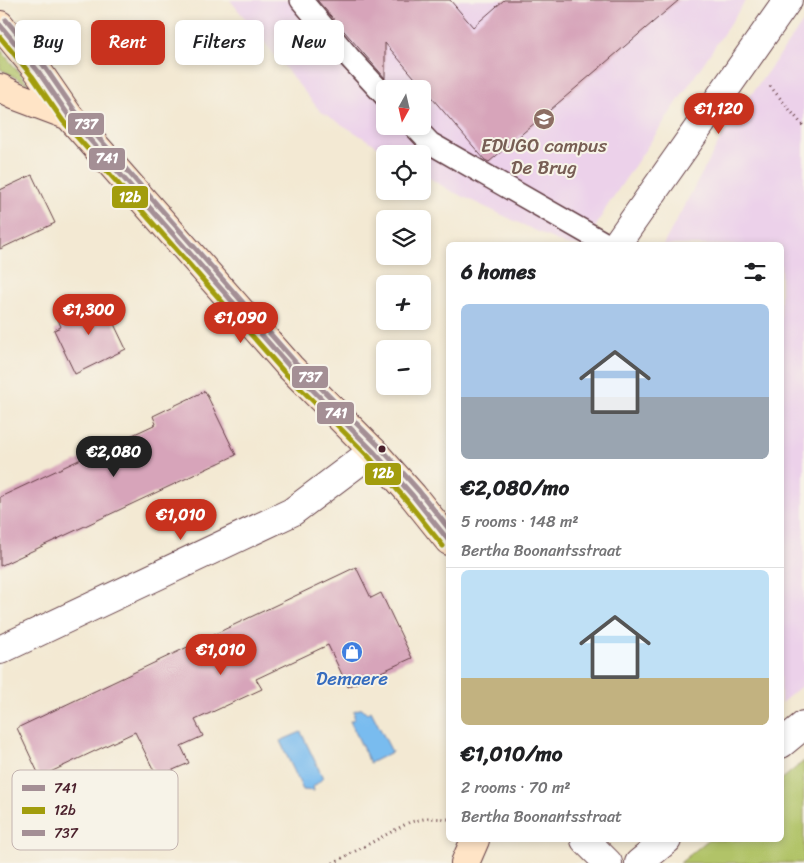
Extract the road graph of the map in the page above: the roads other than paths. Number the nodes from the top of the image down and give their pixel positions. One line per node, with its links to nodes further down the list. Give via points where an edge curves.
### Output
1 (301, 0): 4 (lane)
2 (788, 0): 9 (street)
3 (0, 25): 6 (street)
4 (376, 86)
5 (0, 88): 6 (street)
6 (69, 116): 10 (street, via 290,366)
7 (422, 135): 8 (lane, via 430,143)
8 (603, 242)
9 (618, 242)
10 (373, 451): 11 (street); 12 (street, via 292,512)
11 (446, 537)
12 (0, 650)
13 (804, 725): 14 (street)
14 (784, 742)
15 (474, 842): 18 (street)
16 (587, 842): 19 (street)
17 (665, 842): 20 (street)
18 (465, 863)
19 (608, 863)
20 (639, 863)

